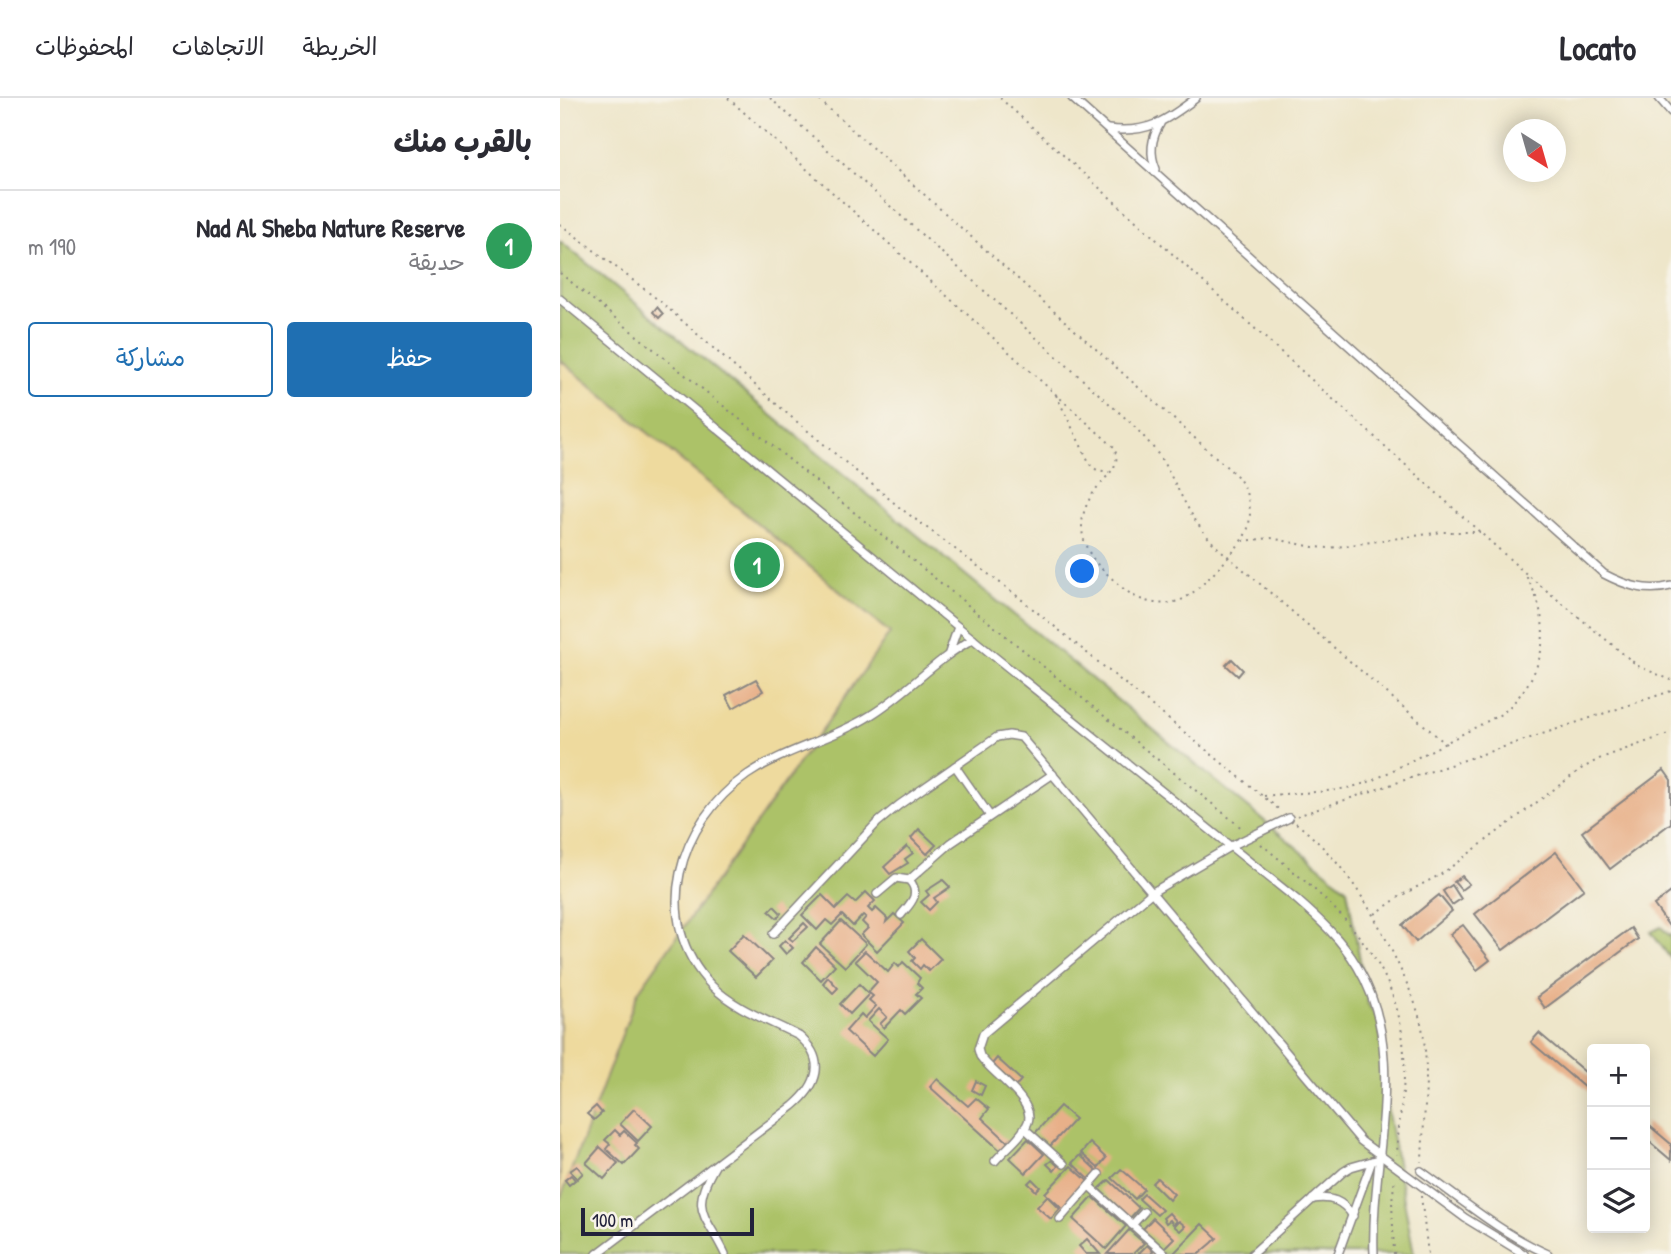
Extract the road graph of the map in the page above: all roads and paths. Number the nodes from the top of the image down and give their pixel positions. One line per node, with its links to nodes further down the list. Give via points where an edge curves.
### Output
1 (728, 98): 14 (path)
2 (770, 98): 18 (path, via 1149,441 1195,522)
3 (817, 98): 17 (path, via 1238,477 1250,502)
4 (1000, 98): 16 (path)
5 (1072, 98): 10 (lane)
6 (1196, 98): 9 (lane)
7 (1659, 98): 8 (lane)
8 (1671, 112)
9 (1161, 124): 10 (lane, via 1128,131); 11 (lane, via 1152,143)
10 (1106, 129): 11 (lane)
11 (1158, 174): 20 (lane, via 1604,574 1642,589)
12 (560, 224): 30 (path, via 661,302 907,513)
13 (560, 299): 21 (lane)
14 (1056, 394): 15 (path, via 1091,466); 15 (path, via 1114,447 1117,455)
15 (1110, 471): 18 (path, via 1084,508 1082,537 1095,563 1128,593 1156,604 1185,598)
16 (1482, 532): 17 (path, via 1442,532 1329,548 1271,538); 19 (path)
17 (1242, 541): 18 (path)
18 (1228, 557): 27 (path)
19 (1524, 572): 24 (path, via 1639,666); 27 (path, via 1542,620 1537,667 1518,700 1503,713)
20 (1671, 586)
21 (958, 627): 22 (lane); 23 (lane)
22 (973, 639): 23 (lane); 33 (lane)
23 (949, 654): 43 (lane, via 862,721 747,775 713,805 689,843 677,885 677,907 680,929 698,969 729,1000 799,1036 816,1062 814,1083 801,1099)
24 (1671, 680)
25 (1671, 691): 32 (path)
26 (1671, 733): 37 (path, via 1581,769 1443,873)
27 (1446, 744): 30 (path, via 1357,787)
28 (955, 766): 29 (lane, via 997,737 1009,735 1026,741); 31 (lane); 39 (lane, via 877,823)
29 (1053, 774): 31 (lane); 35 (lane)
30 (1264, 796): 32 (path)
31 (990, 816): 34 (lane)
32 (1289, 818): 33 (lane); 37 (path, via 1340,865)
33 (1231, 846): 35 (lane); 41 (lane, via 1326,927 1357,966 1371,993 1385,1055)
34 (909, 880): 36 (lane, via 896,878); 38 (lane, via 915,896)
35 (1151, 892): 40 (lane, via 983,1034 980,1056 1029,1109); 41 (lane)
36 (877, 894)
37 (1375, 914): 45 (path, via 1415,1004 1424,1039)
38 (901, 915)
39 (773, 934)
40 (1024, 1128): 42 (lane); 44 (lane)
41 (1377, 1158): 47 (lane); 49 (lane, via 1342,1172); 51 (lane); 59 (lane)
42 (995, 1161)
43 (717, 1162): 54 (lane); 55 (lane, via 702,1197 702,1210)
44 (1064, 1164)
45 (1421, 1171): 62 (lane, via 1518,1240)
46 (1099, 1174): 48 (lane)
47 (1421, 1184): 60 (path); 61 (lane)
48 (1089, 1186): 52 (lane); 53 (lane)
49 (1313, 1199): 51 (lane, via 1332,1198); 57 (lane)
50 (1144, 1212): 53 (lane)
51 (1353, 1216): 58 (lane)
52 (1060, 1219)
53 (1132, 1225): 56 (lane)
54 (597, 1254)
55 (725, 1254)
56 (1166, 1254)
57 (1252, 1254)
58 (1338, 1254)
59 (1374, 1254)
60 (1427, 1254)
61 (1524, 1254)
62 (1548, 1254)

